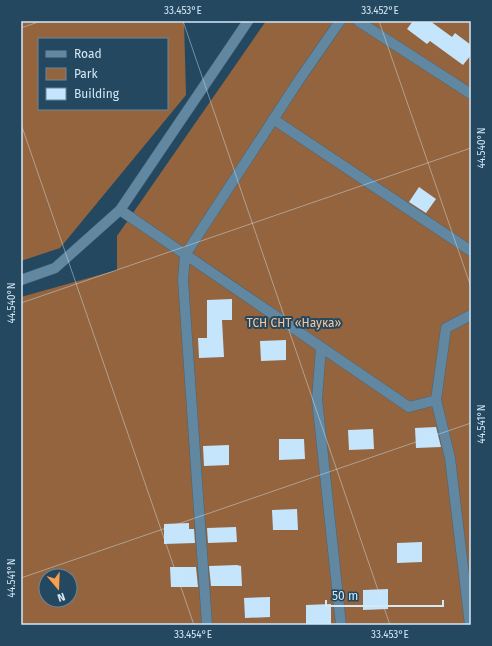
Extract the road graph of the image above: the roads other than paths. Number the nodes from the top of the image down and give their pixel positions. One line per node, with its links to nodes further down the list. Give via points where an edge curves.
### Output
1 (248, 21): 6 (lane)
2 (340, 21): 5 (lane)
3 (358, 21): 4 (lane)
4 (471, 94)
5 (273, 119): 7 (lane); 8 (lane)
6 (120, 210): 8 (lane); 9 (lane, via 55,268)
7 (471, 251)
8 (185, 255): 11 (lane); 13 (lane, via 183,280)
9 (21, 280)
10 (471, 315): 12 (lane, via 446,328)
11 (321, 348): 12 (lane, via 409,407); 14 (lane, via 317,399)
12 (436, 400): 15 (lane, via 450,458)
13 (207, 625)
14 (341, 625)
15 (470, 625)

